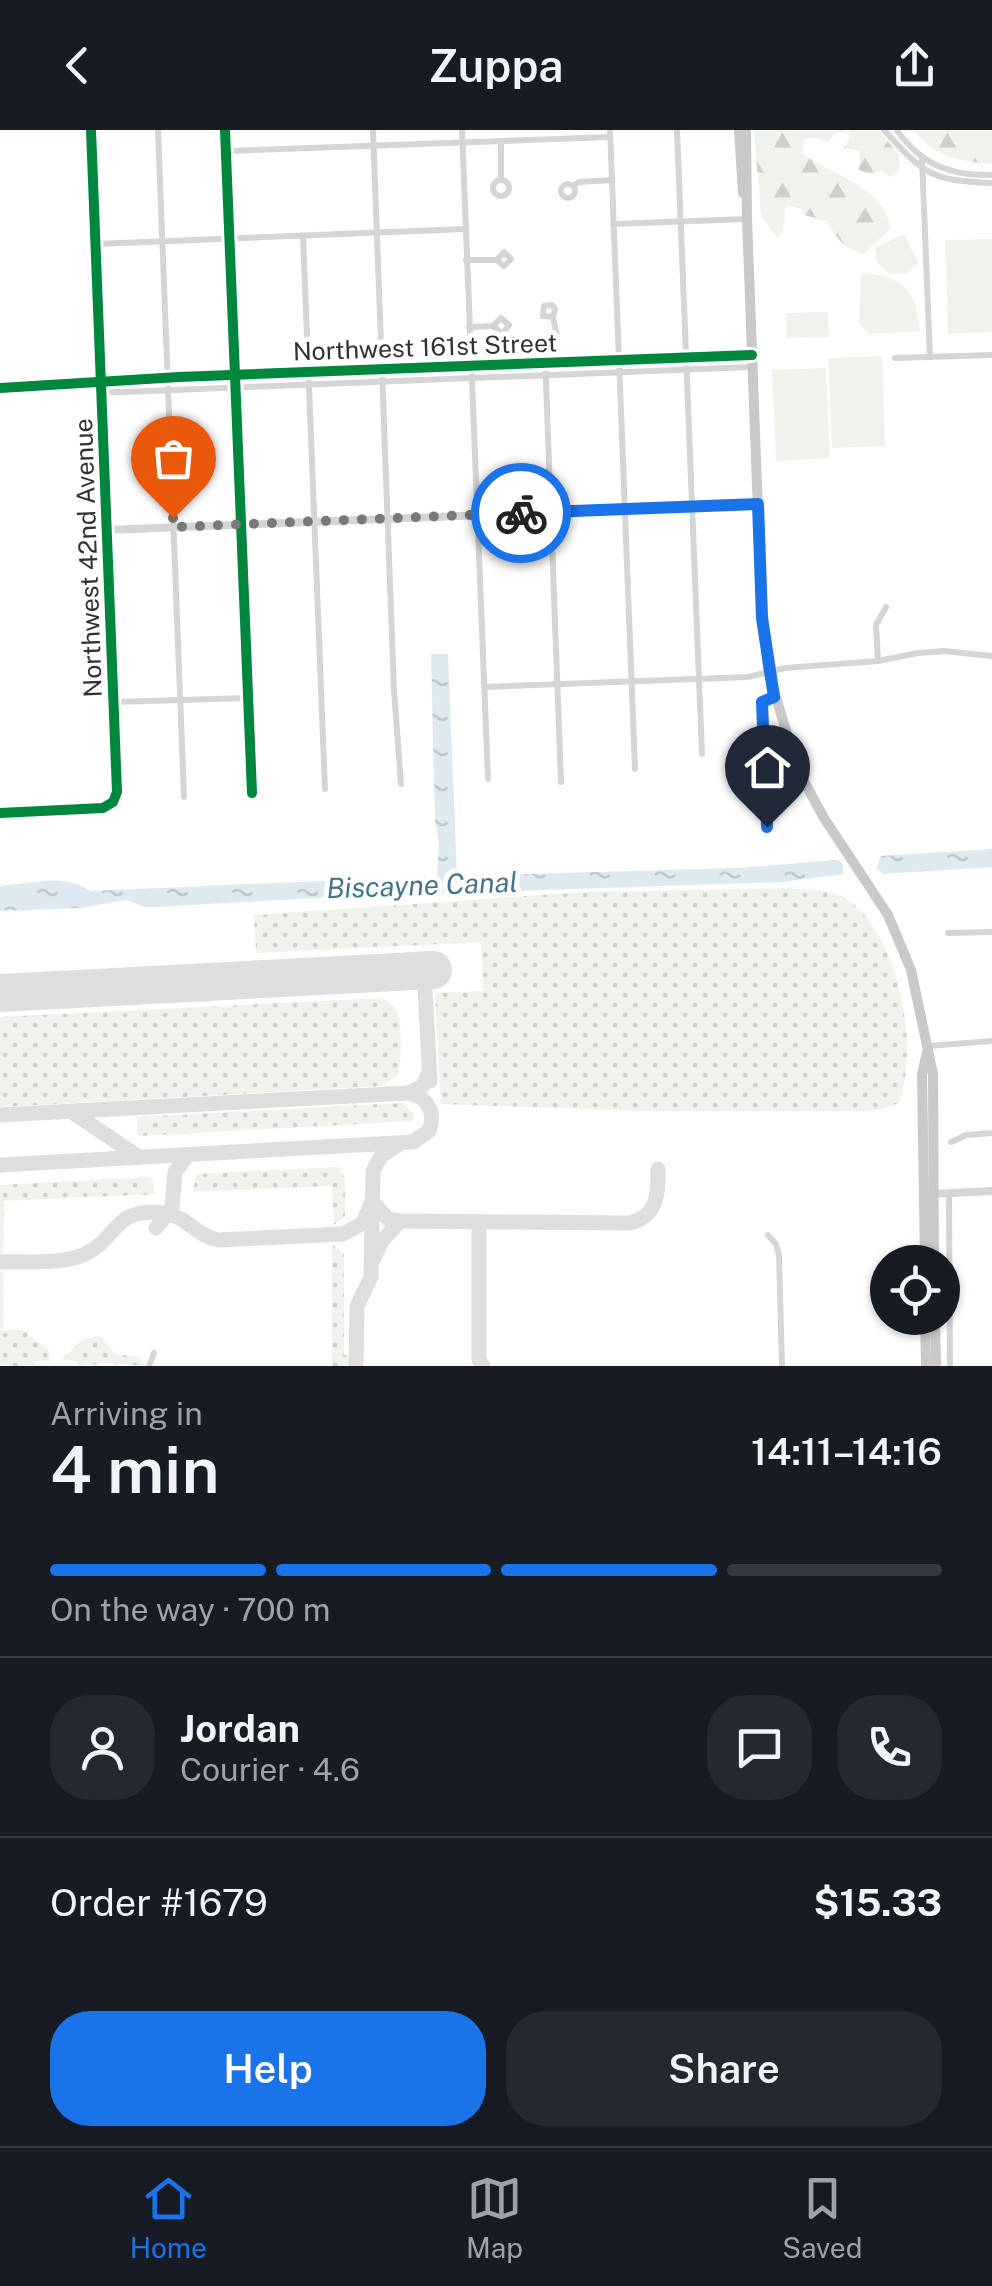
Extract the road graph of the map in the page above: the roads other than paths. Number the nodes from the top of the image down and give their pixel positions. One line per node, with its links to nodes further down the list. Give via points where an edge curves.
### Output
1 (91, 130): 31 (street, Northwest 42nd Avenue)
2 (158, 130): 30 (street)
3 (225, 130): 15 (street)
4 (373, 130): 14 (street)
5 (462, 130): 13 (street)
6 (676, 130): 24 (street)
7 (739, 130): 23 (main road)
8 (746, 130): 23 (main road)
9 (884, 130): 17 (street)
10 (898, 130): 16 (street)
11 (610, 134): 12 (street); 20 (street)
12 (501, 142): 13 (street); 19 (street)
13 (463, 143): 14 (street); 26 (street)
14 (373, 146): 15 (street); 27 (street)
15 (226, 151): 29 (street)
16 (922, 159): 17 (street); 18 (street, via 962,175)
17 (922, 170): 21 (street); 40 (street)
18 (992, 175)
19 (501, 180)
20 (612, 180): 22 (street); 25 (street)
21 (992, 183)
22 (573, 186)
23 (746, 219): 24 (street); 37 (main road)
24 (680, 221): 25 (street); 39 (street)
25 (613, 224): 42 (street)
26 (465, 229): 27 (street); 32 (street)
27 (378, 233): 28 (street); 46 (street)
28 (303, 236): 29 (street); 48 (street)
29 (229, 239): 30 (street); 50 (street)
30 (163, 241): 31 (street); 52 (street)
31 (96, 244): 55 (street, Northwest 42nd Avenue)
32 (466, 260): 33 (street); 36 (street)
33 (497, 260)
34 (553, 317): 43 (street, via 556,337)
35 (494, 326): 36 (street)
36 (469, 327): 44 (street)
37 (752, 354): 39 (street, Northwest 161st Street); 45 (main road)
38 (992, 355): 40 (street)
39 (685, 357): 42 (street, Northwest 161st Street); 47 (street)
40 (930, 357): 41 (street)
41 (894, 358)
42 (619, 360): 43 (street, Northwest 161st Street); 49 (street)
43 (546, 363): 44 (street, Northwest 161st Street); 51 (street)
44 (471, 366): 46 (street, Northwest 161st Street); 53 (street)
45 (752, 368): 47 (street, Northwest 161st Street); 60 (main road)
46 (382, 369): 48 (street, Northwest 161st Street); 54 (street)
47 (686, 370): 49 (street, Northwest 161st Street); 61 (street)
48 (308, 372): 50 (street, Northwest 161st Street); 56 (street)
49 (620, 372): 51 (street, Northwest 161st Street); 62 (street)
50 (234, 375): 52 (street, Northwest 161st Street); 58 (street)
51 (546, 375): 53 (street, Northwest 161st Street); 63 (street)
52 (168, 378): 55 (street, Northwest 161st Street); 59 (street)
53 (472, 378): 54 (street, Northwest 161st Street); 64 (street)
54 (383, 382): 56 (street, Northwest 161st Street); 65 (street)
55 (102, 384): 57 (street); 59 (street, Northwest 161st Street, via 110,392); 69 (street, Northwest 42nd Avenue)
56 (309, 385): 58 (street, Northwest 161st Street); 66 (street)
57 (0, 388)
58 (235, 388): 59 (street, Northwest 161st Street); 67 (street)
59 (168, 390): 68 (street)
60 (758, 504): 61 (street); 73 (main road)
61 (692, 506): 62 (street); 74 (street)
62 (624, 509): 63 (street); 75 (street)
63 (551, 512): 64 (street); 76 (street)
64 (477, 515): 65 (street); 77 (street)
65 (389, 518): 66 (street); 86 (street)
66 (314, 522): 67 (street); 87 (street)
67 (240, 524): 68 (street); 79 (street)
68 (173, 527): 69 (street); 80 (street)
69 (107, 530): 81 (street, Northwest 42nd Avenue)
70 (886, 607): 72 (street, via 876,626)
71 (992, 656): 72 (street, via 944,651)
72 (878, 661): 73 (street)
73 (768, 672): 74 (street); 78 (main road)
74 (698, 679): 75 (street); 82 (street)
75 (632, 682): 76 (street); 83 (street)
76 (558, 685): 77 (street); 85 (street)
77 (484, 688): 84 (street)
78 (774, 697): 91 (street, via 762,702); 95 (main road, via 798,770 900,938)
79 (248, 698): 80 (street); 88 (street)
80 (181, 700): 81 (street); 89 (street)
81 (114, 702): 90 (street, Northwest 42nd Avenue, via 117,790 111,804)
82 (702, 754)
83 (635, 769)
84 (488, 780)
85 (562, 782)
86 (401, 784)
87 (325, 789)
88 (252, 793)
89 (184, 797)
90 (0, 812)
91 (767, 827)
92 (992, 932): 93 (street)
93 (948, 933)
94 (992, 1041): 95 (street)
95 (928, 1046): 100 (main road, via 922,1074)
96 (992, 1133): 97 (street)
97 (951, 1142)
98 (992, 1191): 99 (street)
99 (950, 1193): 100 (street); 111 (street)
100 (928, 1194): 102 (main road); 103 (main road)
101 (768, 1235): 108 (street, via 779,1255)
102 (925, 1245)
103 (932, 1245)
104 (926, 1335): 109 (main road)
105 (935, 1335): 110 (main road)
106 (154, 1354): 107 (street)
107 (149, 1366)
108 (782, 1366)
109 (926, 1366)
110 (936, 1366)
111 (950, 1366)

